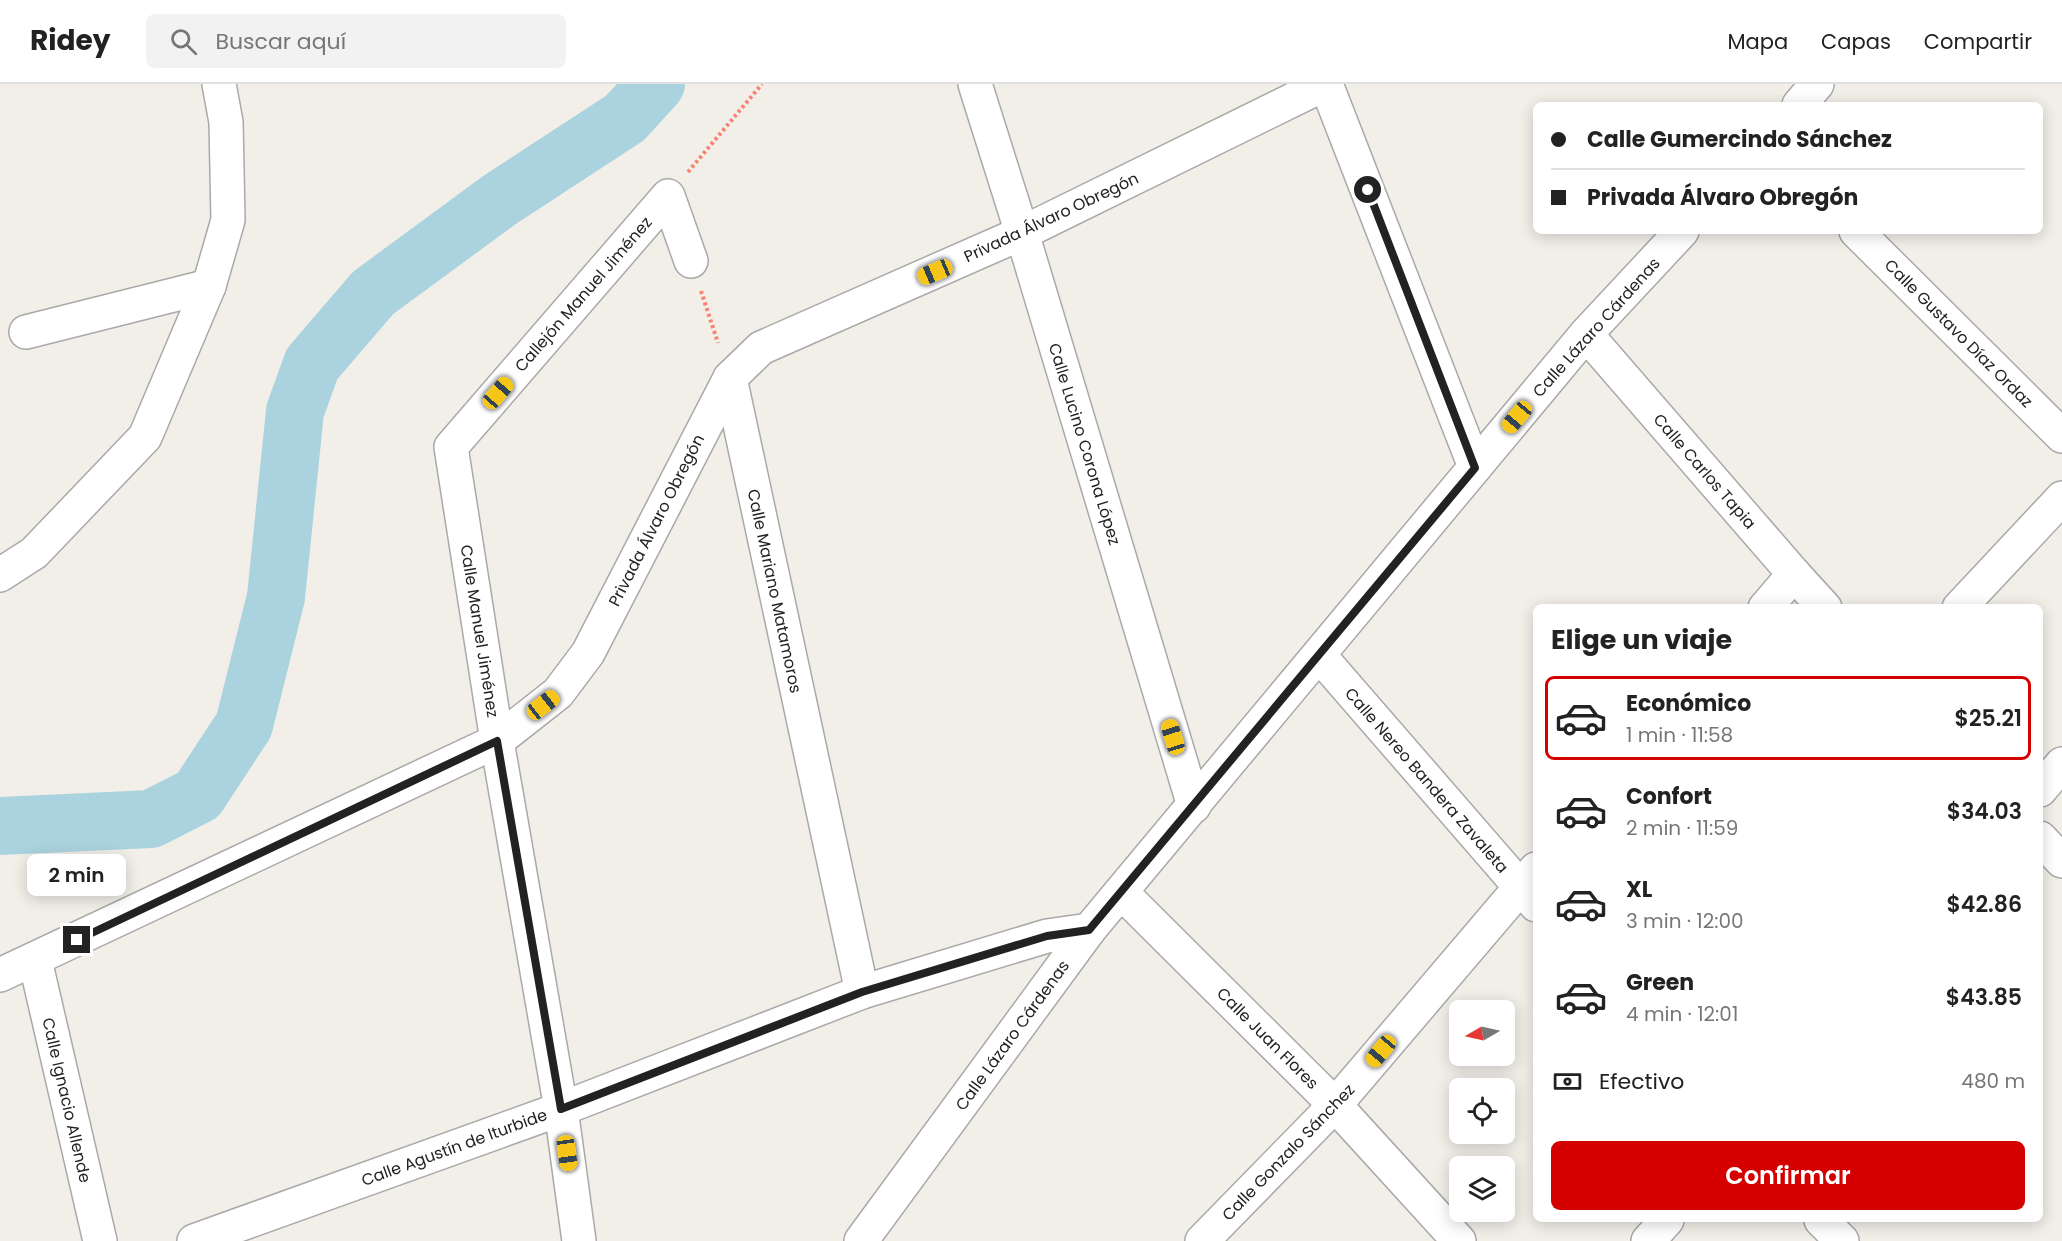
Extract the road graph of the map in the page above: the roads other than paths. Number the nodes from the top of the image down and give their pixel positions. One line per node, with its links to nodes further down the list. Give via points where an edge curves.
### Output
1 (219, 84): 10 (street, via 226,122 228,220)
2 (975, 84): 6 (street, Calle Lucino Corona López)
3 (1325, 84): 6 (street, Privada Álvaro Obregón); 16 (street)
4 (1817, 84): 5 (street)
5 (1802, 102)
6 (1022, 234): 13 (street, Privada Álvaro Obregón, via 761,348); 27 (street, Calle Lucino Corona López)
7 (1679, 234): 12 (street, Calle Lázaro Cárdenas)
8 (1859, 234): 14 (street, Calle Gustavo Díaz Ordaz)
9 (691, 261): 15 (street, Callejón Manuel Jiménez, via 668,196)
10 (209, 286): 11 (street); 19 (street, via 145,437 34,553)
11 (26, 332)
12 (1586, 333): 16 (street, Calle Lázaro Cárdenas); 18 (street, Calle Carlos Tapia)
13 (730, 378): 24 (street, Privada Álvaro Obregón, via 588,653 558,693); 35 (street, Calle Mariano Matamoros)
14 (2062, 436)
15 (451, 447): 24 (street, Calle Manuel Jiménez)
16 (1475, 468): 23 (street, Calle Lázaro Cárdenas)
17 (2062, 498): 22 (street)
18 (1794, 574): 20 (street); 21 (street, Calle Carlos Tapia)
19 (0, 575)
20 (1768, 604)
21 (1821, 604)
22 (1963, 604)
23 (1319, 656): 27 (street, Calle Lázaro Cárdenas); 30 (street, Calle Nereo Bandera Zavaleta)
24 (497, 741): 33 (street, Privada Álvaro Obregón); 37 (street, Calle Manuel Jiménez)
25 (2062, 764): 26 (street)
26 (2043, 786)
27 (1194, 806): 31 (street, Calle Lázaro Cárdenas)
28 (2043, 841): 29 (street)
29 (2062, 861)
30 (1531, 887): 36 (street, Calle Gonzalo Sánchez)
31 (1122, 892): 32 (street, Calle Lázaro Cárdenas); 36 (street, Calle Juan Flores)
32 (1089, 930): 35 (street, Calle Agustín de Iturbide, via 1047,936); 43 (street, Calle Lázaro Cárdenas)
33 (34, 960): 34 (street, Privada Álvaro Obregón); 40 (street, Calle Ignacio Allende)
34 (0, 975)
35 (862, 992): 37 (street, Calle Agustín de Iturbide)
36 (1335, 1106): 44 (street, Calle Gonzalo Sánchez); 45 (street, Calle Juan Flores)
37 (561, 1109): 41 (street, Calle Agustín de Iturbide); 42 (street, Calle Manuel Jiménez)
38 (1665, 1222): 46 (street)
39 (1823, 1222): 47 (street)
40 (100, 1241)
41 (194, 1241)
42 (579, 1241)
43 (861, 1241)
44 (1202, 1241)
45 (1459, 1241)
46 (1648, 1241)
47 (1842, 1241)

